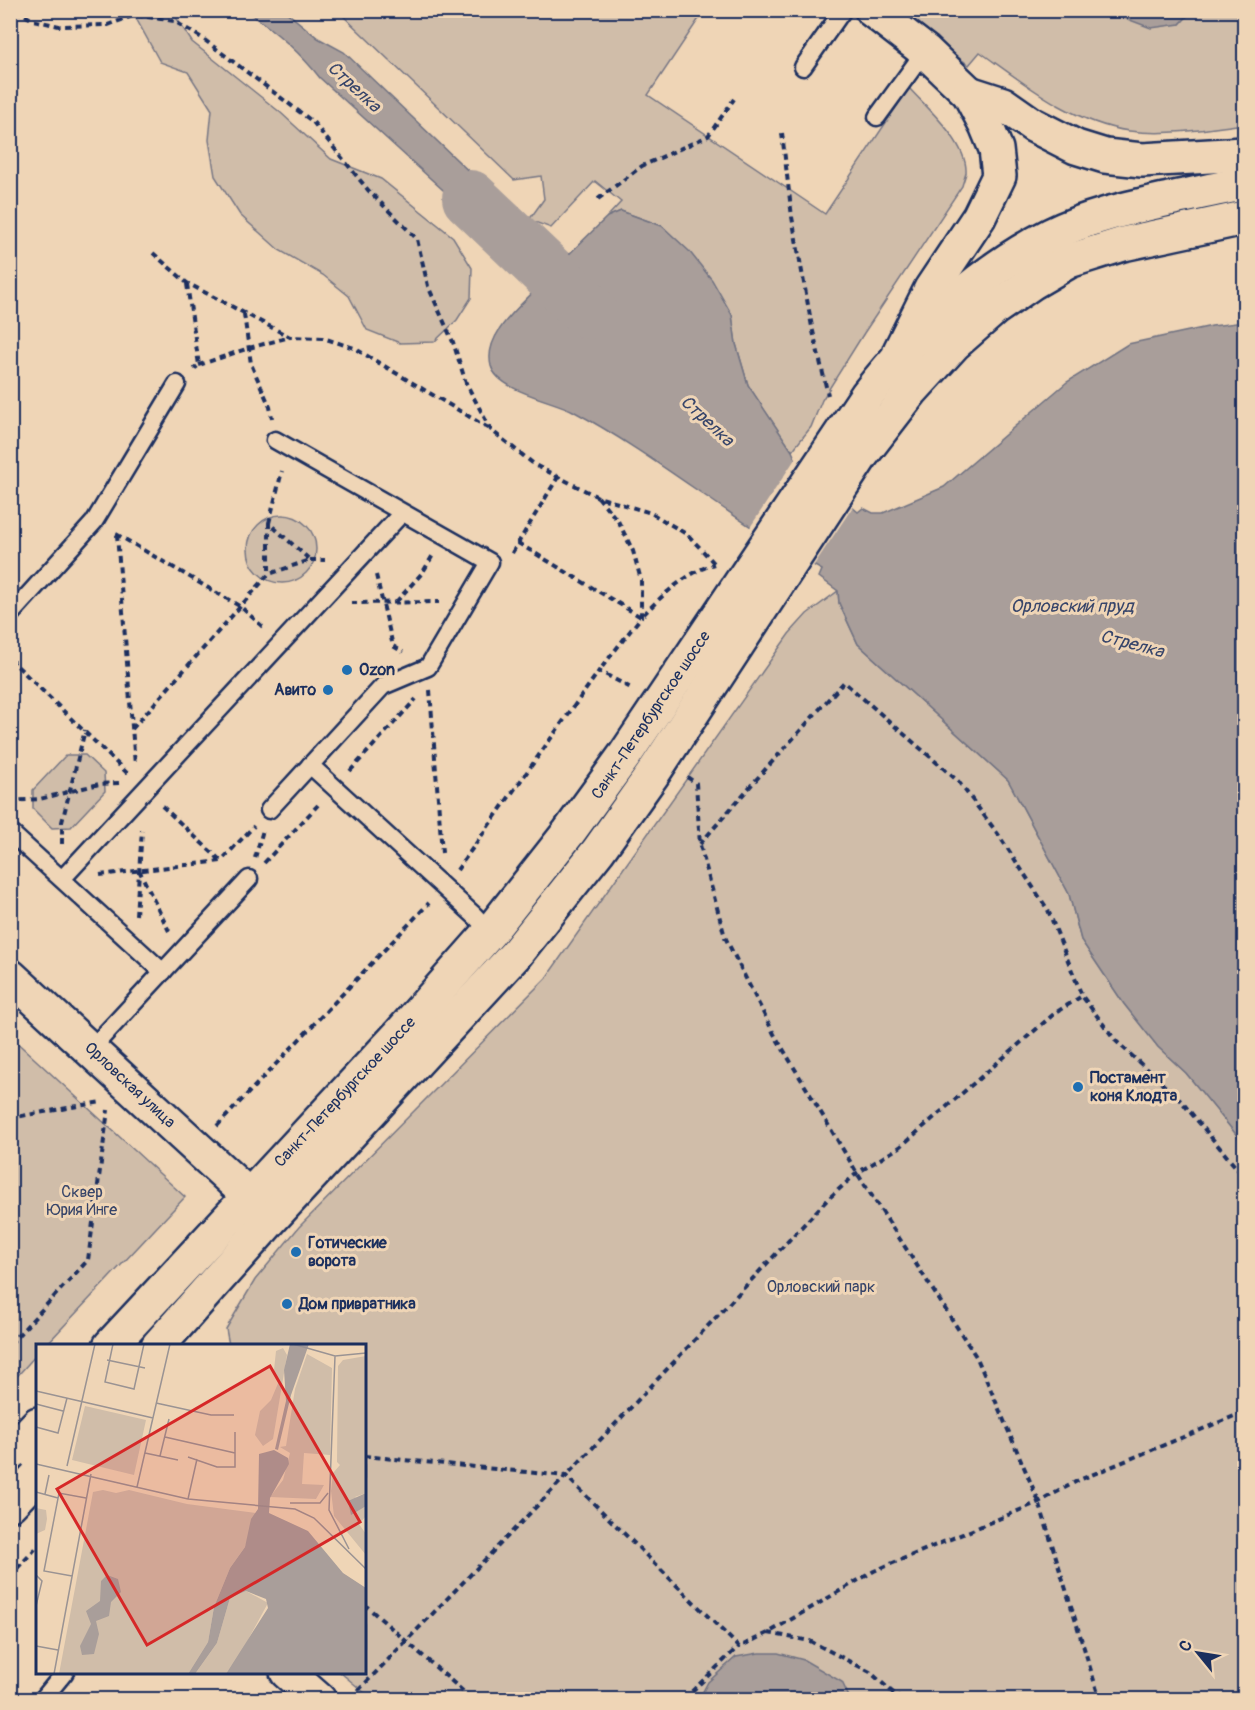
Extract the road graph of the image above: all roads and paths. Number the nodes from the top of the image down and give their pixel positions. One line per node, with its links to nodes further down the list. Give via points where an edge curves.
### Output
1 (16, 10): 23 (path, via 33,20 58,26 108,25 135,15 174,21 313,122 368,190 417,239 428,286 466,383)
2 (843, 10): 5 (lane)
3 (872, 10): 4 (main road)
4 (925, 51): 6 (main road); 8 (lane)
5 (803, 67)
6 (969, 93): 10 (main road, via 1003,104 1076,147 1105,156 1142,160); 19 (main road, via 996,149 999,176 979,217 931,289)
7 (734, 99): 12 (path, via 708,136 642,166)
8 (877, 117)
9 (782, 133): 22 (path, via 792,217)
10 (1245, 154)
11 (1245, 184): 19 (main road, Санкт-Петербургское шоссе, via 1138,206 1052,235 1000,265 953,301)
12 (598, 199)
13 (1245, 218): 25 (main road, Санкт-Петербургское шоссе, via 1172,232 1069,261 994,309)
14 (153, 253): 15 (path)
15 (187, 283): 16 (path); 20 (path)
16 (244, 313): 17 (path); 18 (path)
17 (290, 337): 18 (path); 23 (path, via 324,338 354,348)
18 (249, 348): 20 (path); 24 (path, via 251,364)
19 (898, 355): 25 (main road, Санкт-Петербургское шоссе)
20 (199, 365): 21 (path)
21 (177, 384): 29 (lane)
22 (829, 400)
23 (491, 430): 26 (path, via 535,465)
24 (281, 443): 28 (lane); 30 (path)
25 (848, 448): 36 (main road, Санкт-Петербургское шоссе)
26 (558, 477): 27 (path); 32 (path)
27 (598, 497): 35 (path, via 651,513 688,535); 45 (path, via 618,521 633,551 641,580)
28 (402, 513): 33 (lane); 34 (lane)
29 (94, 522): 31 (path); 44 (lane)
30 (269, 523): 38 (path); 38 (path, via 310,560)
31 (117, 535): 43 (path); 50 (path)
32 (518, 543): 34 (path, via 509,557); 45 (path)
33 (370, 548): 40 (path); 42 (lane)
34 (490, 562): 39 (lane)
35 (714, 563): 36 (path); 45 (path, via 669,589)
36 (753, 570): 67 (main road, Санкт-Петербургское шоссе, via 625,755); 70 (main road, Санкт-Петербургское шоссе, via 652,775 605,842)
37 (423, 573): 41 (path)
38 (269, 574): 43 (path)
39 (468, 601): 41 (path); 48 (lane)
40 (382, 602): 41 (path); 42 (path); 48 (path, via 393,646)
41 (396, 602)
42 (317, 604): 46 (lane)
43 (241, 607): 46 (path); 50 (path)
44 (10, 615)
45 (641, 617): 49 (path)
46 (281, 643): 55 (lane)
47 (10, 659): 51 (path)
48 (428, 667): 52 (lane, via 383,686); 66 (path)
49 (599, 671)
50 (132, 729): 55 (path)
51 (85, 730): 55 (path); 56 (path)
52 (310, 765): 58 (lane); 66 (lane)
53 (696, 783): 61 (path)
54 (99, 784): 56 (path)
55 (141, 786): 62 (path); 63 (path); 64 (lane)
56 (69, 792): 57 (path, via 40,800); 59 (path)
57 (10, 801)
58 (269, 810): 62 (path); 65 (path)
59 (62, 822)
60 (10, 832): 64 (lane)
61 (700, 845): 73 (path, via 844,682 958,781 1048,910); 76 (path, via 725,937 774,1034)
62 (221, 861): 63 (path)
63 (139, 870): 64 (path); 68 (path); 69 (path)
64 (63, 879): 68 (lane)
65 (249, 879): 69 (lane)
66 (444, 887): 67 (lane)
67 (490, 932): 70 (lane); 78 (main road, Санкт-Петербургское шоссе)
68 (134, 945): 71 (lane)
69 (180, 953): 71 (lane)
70 (515, 955): 79 (main road, Санкт-Петербургское шоссе)
71 (163, 972): 74 (lane)
72 (10, 976): 74 (main road, Орловская улица)
73 (1082, 996): 76 (path, via 1055,1012 900,1147); 77 (path, via 1116,1041 1182,1102)
74 (91, 1049): 78 (main road, Орловская улица)
75 (10, 1118): 81 (path, via 110,1100 88,1260)
76 (857, 1173): 87 (path); 89 (path, via 977,1358)
77 (1245, 1177)
78 (248, 1195): 79 (lane); 83 (main road, Санкт-Петербургское шоссе)
79 (272, 1218): 84 (main road, Санкт-Петербургское шоссе)
80 (10, 1332): 81 (path)
81 (16, 1338): 82 (path)
82 (10, 1344)
83 (112, 1344)
84 (160, 1344)
85 (1245, 1412): 89 (path, via 1079,1480)
86 (366, 1456): 87 (path)
87 (566, 1476): 95 (path); 96 (path)
88 (36, 1477): 90 (main road)
89 (1039, 1502): 94 (path, via 874,1571); 105 (path)
90 (10, 1504)
91 (36, 1548): 92 (path)
92 (10, 1576)
93 (366, 1606): 95 (path)
94 (768, 1633): 96 (path); 104 (path, via 810,1641 870,1672)
95 (406, 1640): 101 (path); 102 (path)
96 (739, 1647): 103 (path)
97 (63, 1674): 99 (lane)
98 (289, 1674): 100 (main road)
99 (42, 1700)
100 (319, 1700)
101 (350, 1700)
102 (473, 1700)
103 (686, 1700)
104 (901, 1700)
105 (1100, 1700)

